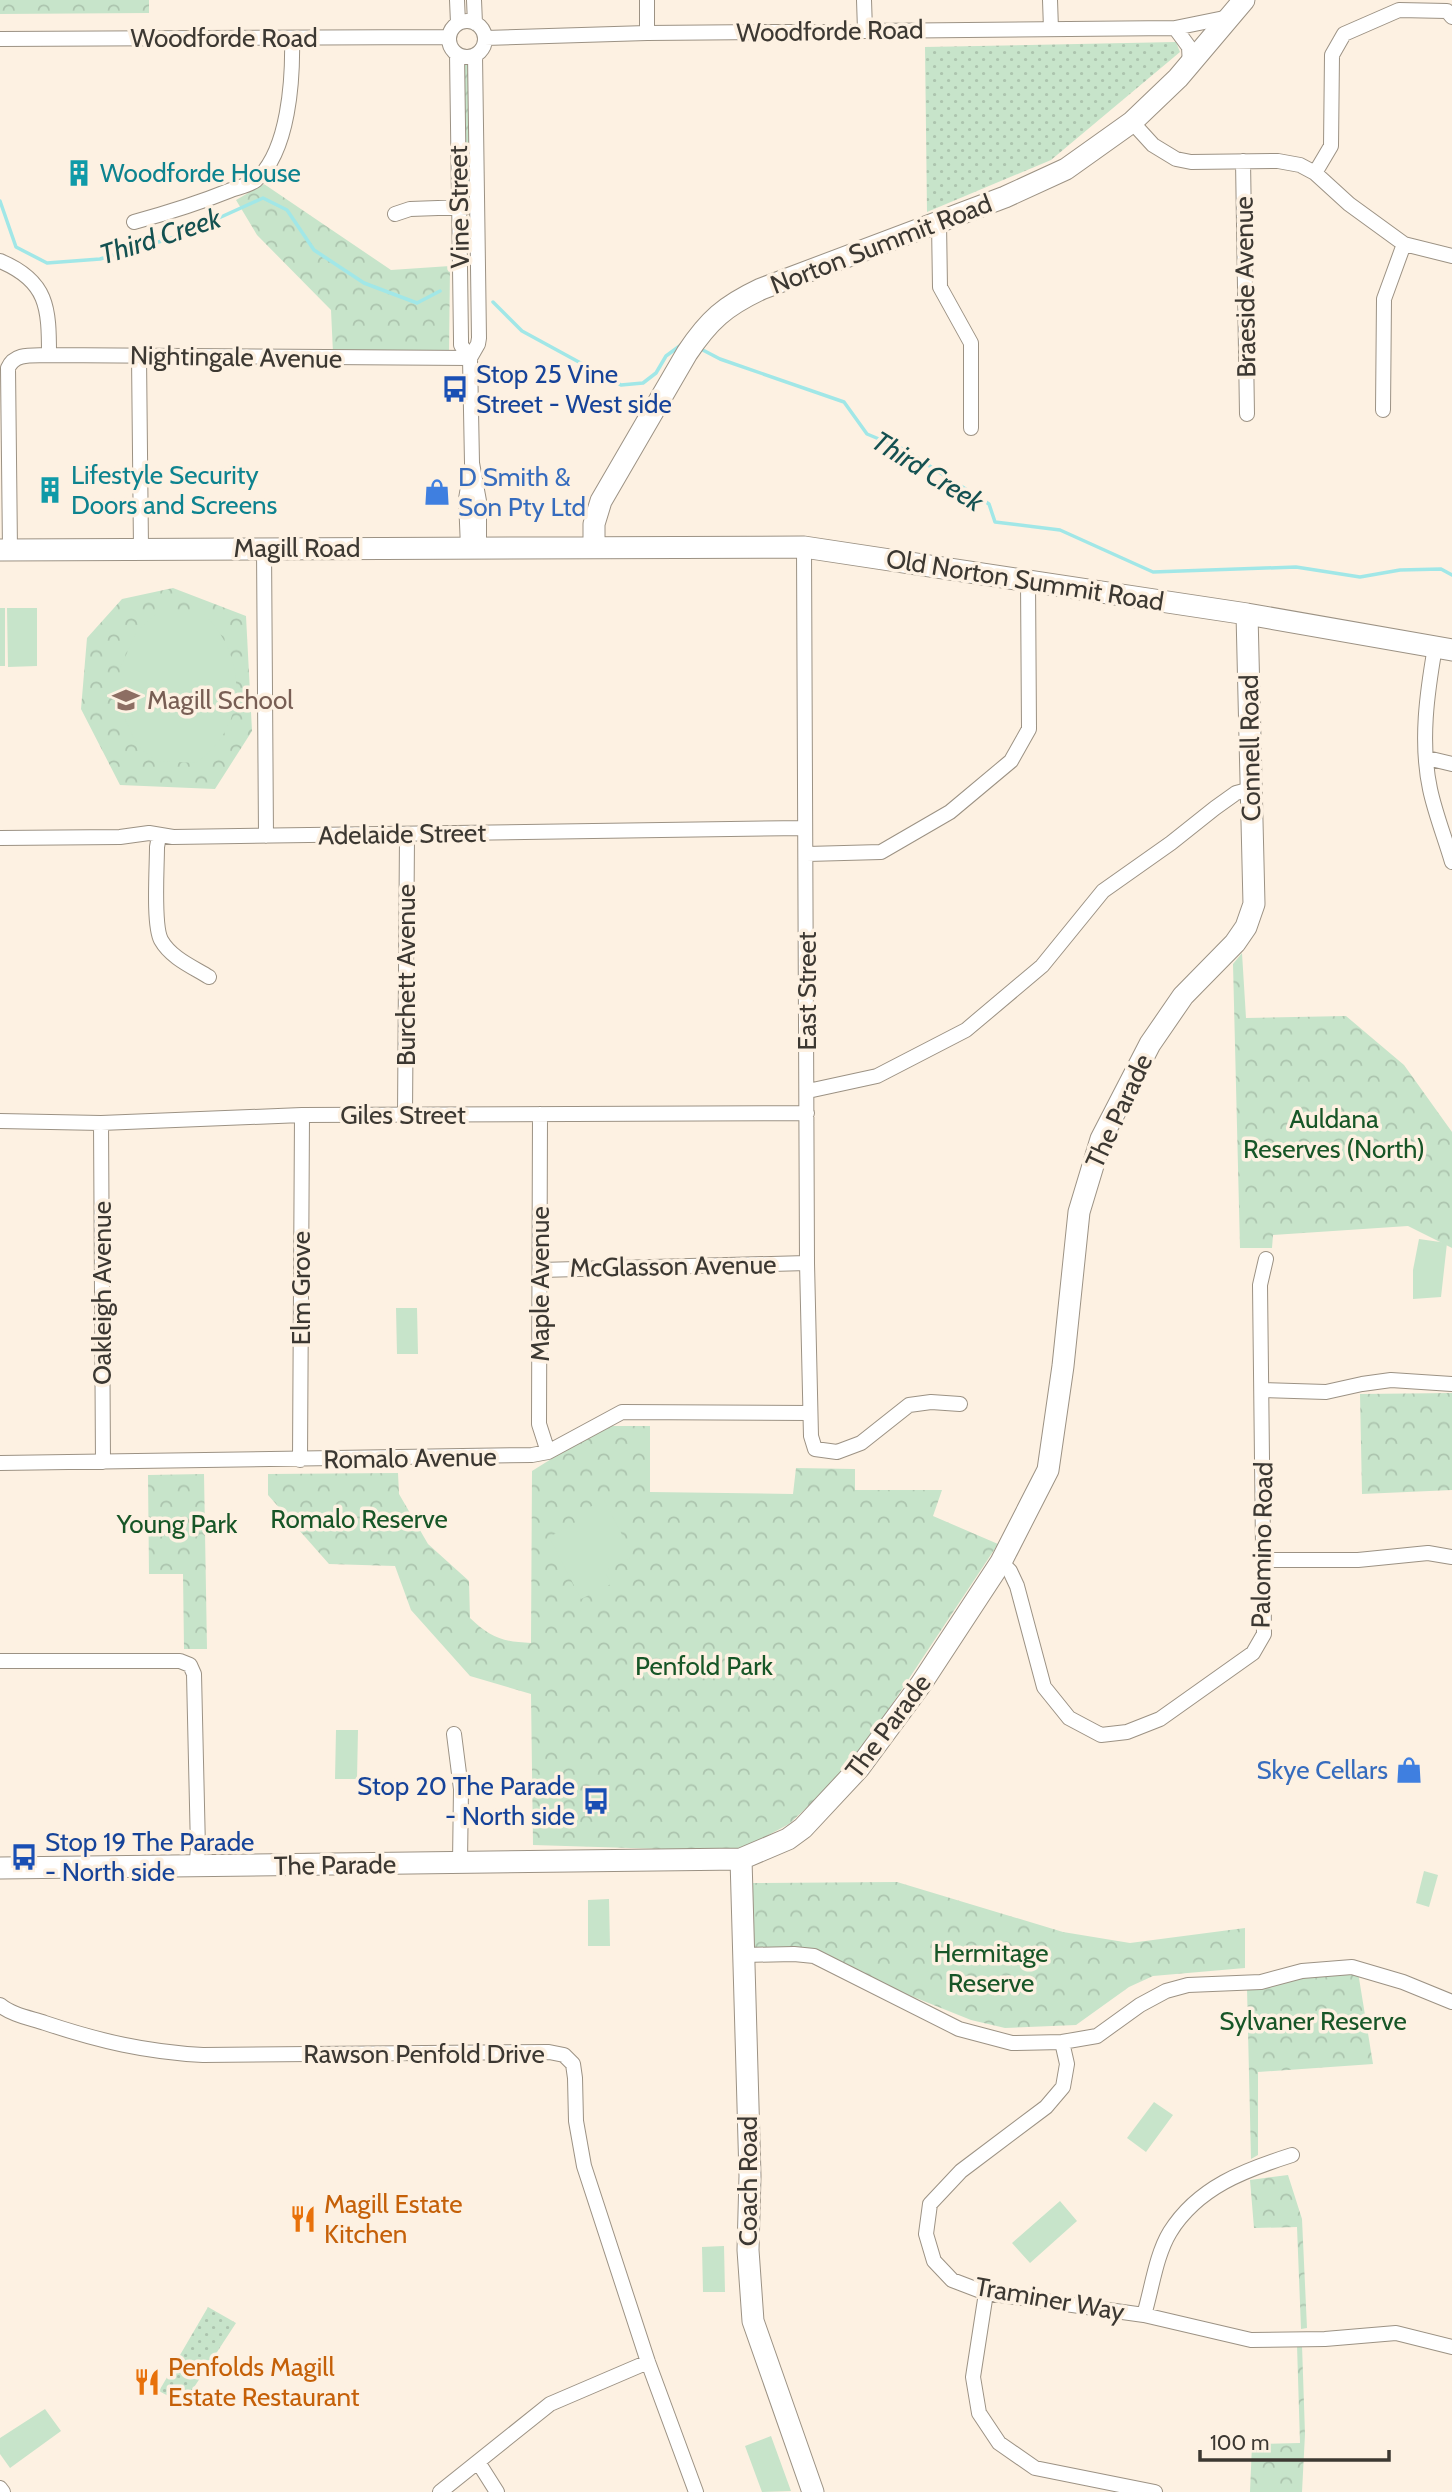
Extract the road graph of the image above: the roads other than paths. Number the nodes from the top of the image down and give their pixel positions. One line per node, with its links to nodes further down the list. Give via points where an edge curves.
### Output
1 (457, 0): 9 (street)
2 (474, 0): 10 (street)
3 (647, 0): 14 (street)
4 (864, 0): 13 (street)
5 (1051, 0): 12 (street)
6 (1244, 0): 7 (main road, Norton Summit Road)
7 (1229, 17): 11 (street, Woodforde Road); 21 (main road, Norton Summit Road)
8 (1452, 17): 24 (street, via 1447,11 1399,10 1344,34 1332,55 1331,146)
9 (457, 23): 10 (street); 15 (street)
10 (475, 23): 16 (street)
11 (1175, 28): 12 (street, Woodforde Road); 21 (street, via 1189,47)
12 (1051, 29): 13 (street, Woodforde Road)
13 (865, 30): 14 (street, Woodforde Road)
14 (647, 33): 16 (street, Woodforde Road)
15 (449, 37): 17 (street, Woodforde Road); 19 (street)
16 (485, 37): 20 (street, via 483,48)
17 (292, 38): 18 (street, Woodforde Road); 28 (street, via 290,101 271,161 255,181)
18 (0, 39)
19 (457, 54): 20 (street); 25 (street, Vine Street)
20 (475, 55): 26 (street, Vine Street)
21 (1189, 65): 22 (main road, Norton Summit Road)
22 (1132, 122): 23 (street, via 1153,145 1176,159); 29 (main road, Norton Summit Road, via 1066,169)
23 (1243, 161): 24 (street, via 1300,164); 37 (street, Braeside Avenue)
24 (1315, 173): 30 (street)
25 (458, 207): 26 (street); 27 (street); 35 (street, Vine Street, via 461,345)
26 (478, 207): 35 (street, Vine Street, via 479,338)
27 (396, 214)
28 (134, 222)
29 (939, 223): 38 (street, via 940,287 971,343); 40 (main road, Norton Summit Road, via 761,289 716,315 687,353 596,511)
30 (1404, 244): 31 (street); 36 (street, via 1384,299)
31 (1452, 256)
32 (0, 261): 33 (street, via 33,281 42,296 49,324)
33 (49, 355): 34 (street, Nightingale Avenue); 44 (street, Nightingale Avenue, via 22,356 8,368)
34 (139, 356): 35 (street, Nightingale Avenue); 43 (street)
35 (470, 358): 39 (street, Vine Street, via 472,463 466,499)
36 (1383, 410)
37 (1247, 414)
38 (971, 428)
39 (473, 547): 40 (main road, Magill Road); 42 (main road, Magill Road)
40 (594, 547): 41 (main road, Old Norton Summit Road)
41 (804, 547): 45 (main road, Old Norton Summit Road); 51 (street, East Street)
42 (264, 548): 43 (main road, Magill Road); 54 (street)
43 (141, 549): 44 (main road, Magill Road)
44 (5, 550)
45 (1028, 581): 46 (main road, Old Norton Summit Road); 56 (street, via 1029,729 1011,761 950,812 881,852)
46 (1247, 614): 47 (main road, Old Norton Summit Road); 50 (main road, Connell Road)
47 (1443, 648): 48 (street, via 1425,715)
48 (1426, 758): 49 (street); 57 (street)
49 (1452, 764)
50 (1251, 789): 58 (main road, Connell Road); 60 (street, via 1236,793 1103,891 1042,967 966,1030 877,1076)
51 (806, 828): 52 (street, Adelaide Street); 56 (street, East Street)
52 (407, 835): 54 (street, Adelaide Street); 64 (street, Burchett Avenue)
53 (159, 836): 54 (street, Adelaide Street); 55 (street, Adelaide Street); 59 (street, via 160,939 171,952)
54 (266, 836)
55 (0, 838)
56 (807, 854): 60 (street, East Street)
57 (1452, 862)
58 (1252, 883): 80 (main road, The Parade, via 1254,904 1246,928 1166,1020 1101,1139 1079,1212 1048,1470)
59 (209, 977)
60 (808, 1091): 61 (street, East Street)
61 (807, 1112): 62 (street, Giles Street); 68 (street, East Street)
62 (540, 1114): 64 (street, Giles Street); 69 (street, Maple Avenue)
63 (302, 1115): 64 (street, Giles Street); 66 (street, Giles Street); 75 (street, Elm Grove)
64 (405, 1115)
65 (0, 1121): 66 (street, Giles Street)
66 (101, 1123): 76 (street, Oakleigh Avenue)
67 (1266, 1259): 71 (street, Palomino Road, via 1260,1285)
68 (807, 1263): 69 (street, McGlasson Avenue); 73 (street, East Street)
69 (540, 1270): 74 (street, Maple Avenue, via 539,1424)
70 (1452, 1384): 71 (street, via 1391,1380 1326,1392)
71 (1263, 1390): 79 (street, Palomino Road)
72 (960, 1404): 73 (street, East Street, via 909,1405 861,1443 837,1452 815,1449)
73 (810, 1412): 74 (street, Romalo Avenue, via 622,1412)
74 (548, 1452): 75 (street, Romalo Avenue)
75 (300, 1460): 76 (street, Romalo Avenue)
76 (103, 1462): 77 (street, Romalo Avenue)
77 (0, 1463)
78 (1452, 1557): 79 (street, via 1428,1553 1359,1560)
79 (1264, 1560): 80 (street, Palomino Road, via 1264,1634 1253,1653 1160,1719 1127,1732 1101,1735 1069,1718 1044,1687 1017,1586)
80 (1001, 1562): 83 (main road, The Parade, via 915,1694 859,1768 803,1828)
81 (0, 1661): 85 (street, via 180,1661 190,1665 194,1674)
82 (454, 1734): 84 (street, via 461,1789)
83 (741, 1859): 84 (main road, The Parade); 87 (main road, Coach Road)
84 (460, 1863): 85 (main road, The Parade)
85 (196, 1867): 86 (main road, The Parade)
86 (0, 1868)
87 (745, 1955): 90 (street, via 814,1956 959,2029 1012,2043); 100 (main road, Coach Road, via 752,2321)
88 (1452, 2002): 90 (street, via 1352,1967 1302,1971 1261,1982 1188,1985 1166,1991 1097,2036)
89 (0, 2005): 95 (street, Rawson Penfold Drive, via 64,2029 158,2052 564,2055 575,2071 576,2121 584,2166)
90 (1062, 2042): 92 (street, Traminer Way, via 1067,2064 1063,2087 1046,2107 961,2171 930,2204 926,2234 934,2261 952,2280)
91 (1292, 2155): 93 (street, via 1220,2183 1190,2207 1170,2233)
92 (986, 2293): 93 (street, Traminer Way); 101 (street, via 973,2377 979,2413 999,2443 1035,2468)
93 (1144, 2315): 94 (street, Traminer Way, via 1251,2340 1396,2333)
94 (1452, 2347)
95 (648, 2362): 96 (street, via 550,2404); 99 (street, Rawson Penfold Drive)
96 (478, 2462): 97 (street); 98 (street)
97 (440, 2492)
98 (497, 2492)
99 (696, 2492)
100 (813, 2492)
101 (1155, 2492)

